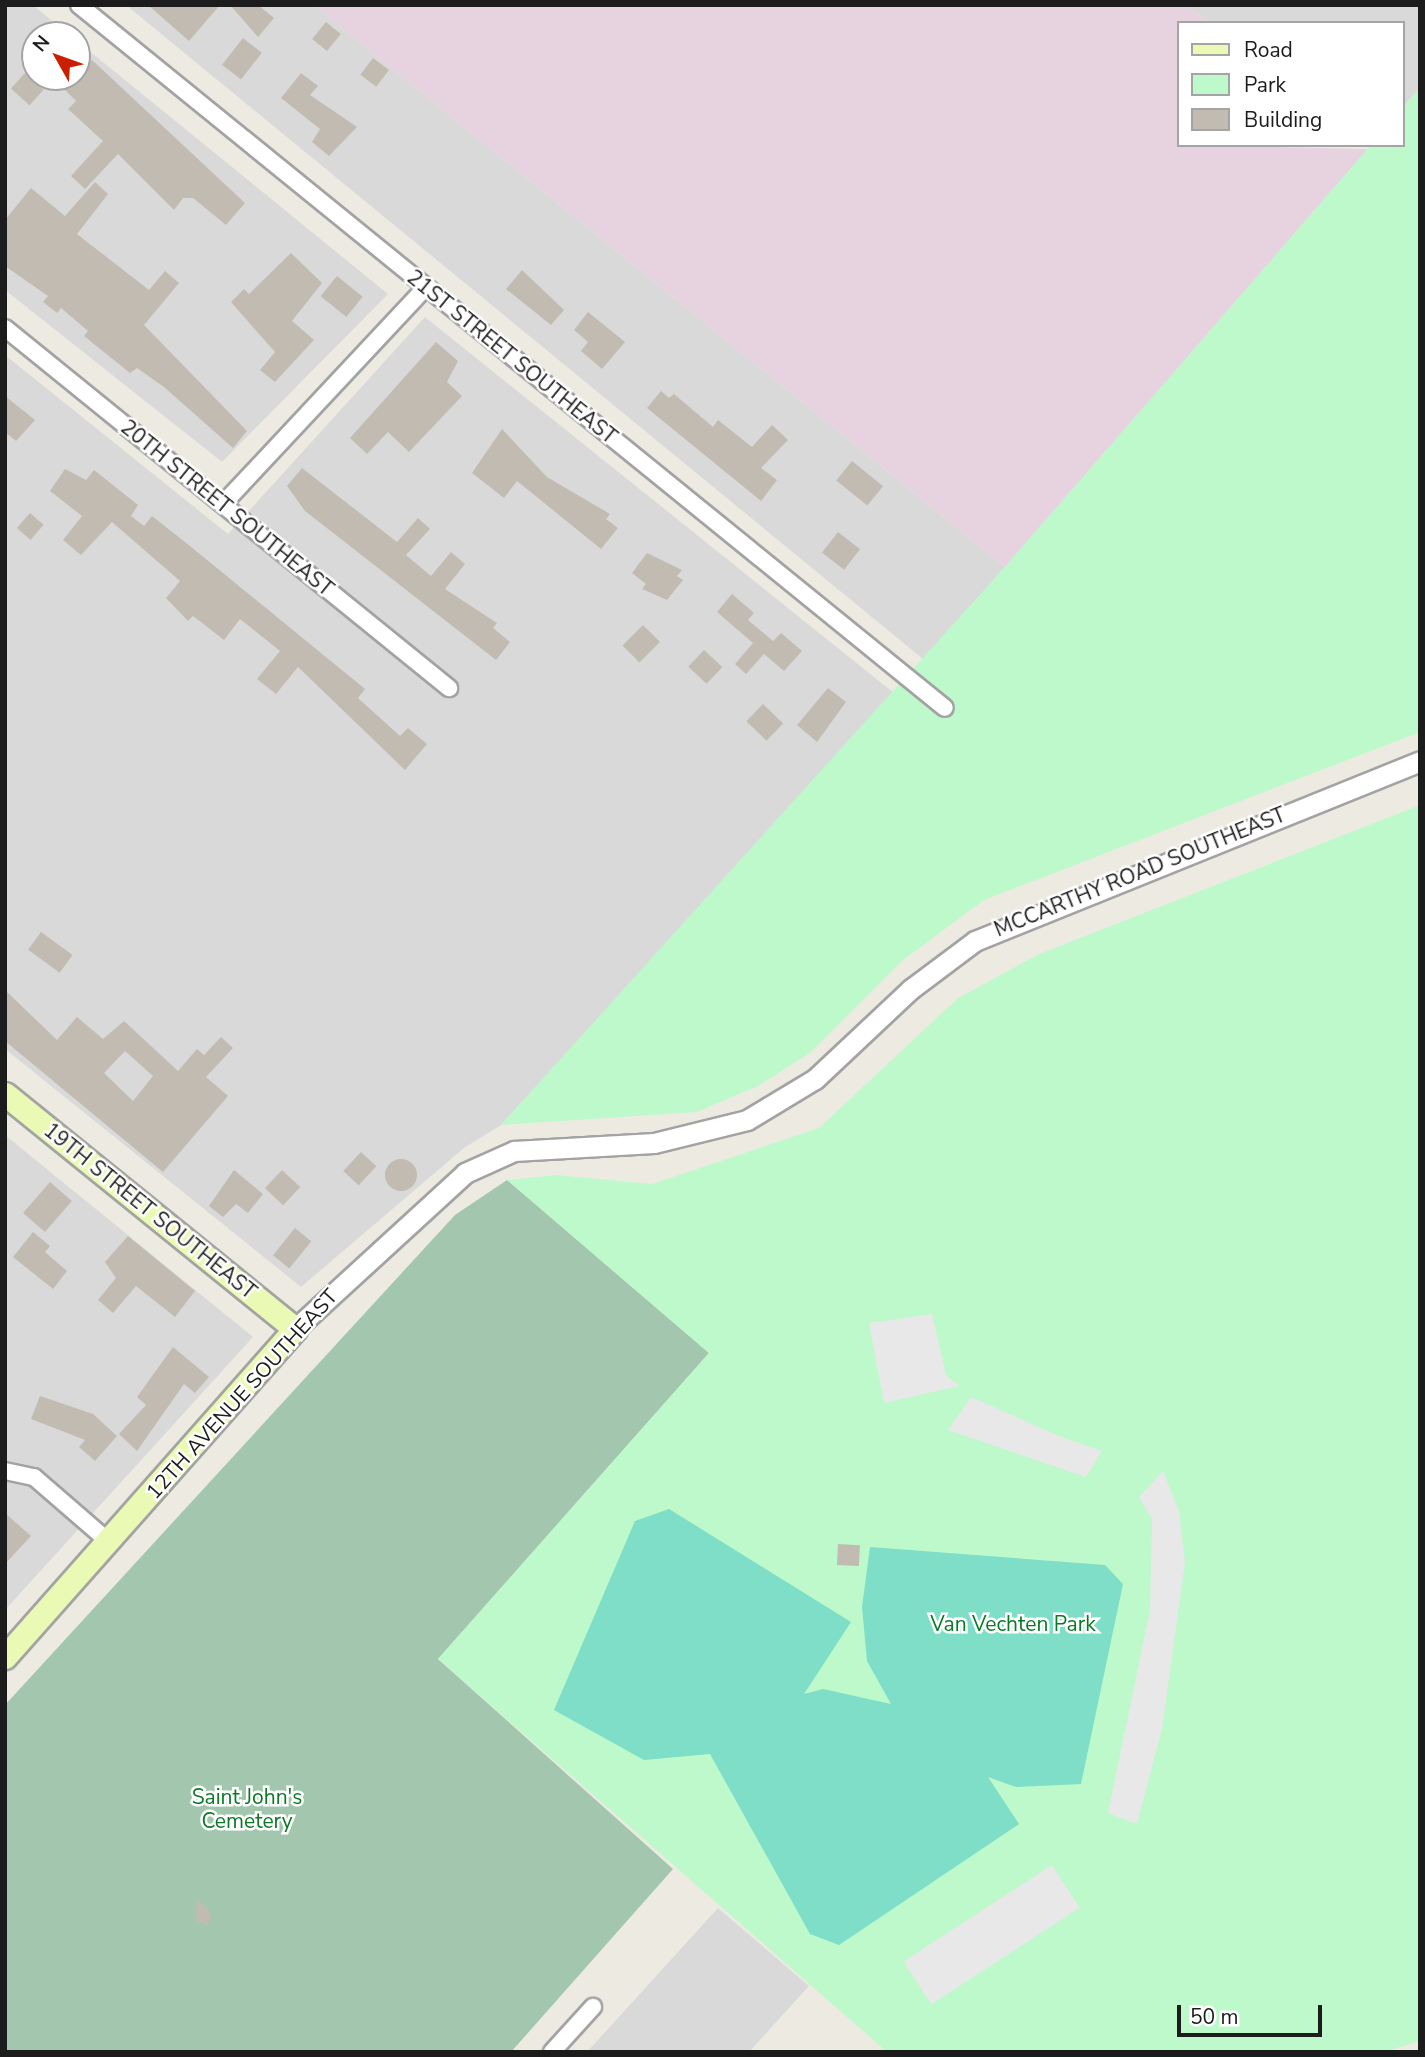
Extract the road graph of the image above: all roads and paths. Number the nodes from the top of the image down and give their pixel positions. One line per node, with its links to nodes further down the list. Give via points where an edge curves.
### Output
1 (79, 5): 2 (street, 21ST STREET SOUTHEAST)
2 (426, 287): 4 (street); 6 (street, 21ST STREET SOUTHEAST)
3 (5, 328): 4 (street, 20TH STREET SOUTHEAST)
4 (223, 504): 5 (street, 20TH STREET SOUTHEAST)
5 (449, 688)
6 (945, 708)
7 (1420, 761): 9 (street, MCCARTHY ROAD SOUTHEAST, via 994,930 911,989 815,1079)
8 (5, 1094): 10 (main road, 19TH STREET SOUTHEAST)
9 (747, 1120): 10 (street, 12TH AVENUE SOUTHEAST, via 676,1140 539,1147 490,1160 444,1188)
10 (295, 1329): 12 (main road, 12TH AVENUE SOUTHEAST)
11 (5, 1471): 12 (street, via 34,1476)
12 (109, 1542): 13 (main road, 12TH AVENUE SOUTHEAST)
13 (5, 1657)
14 (593, 2007): 15 (street)
15 (552, 2052)

